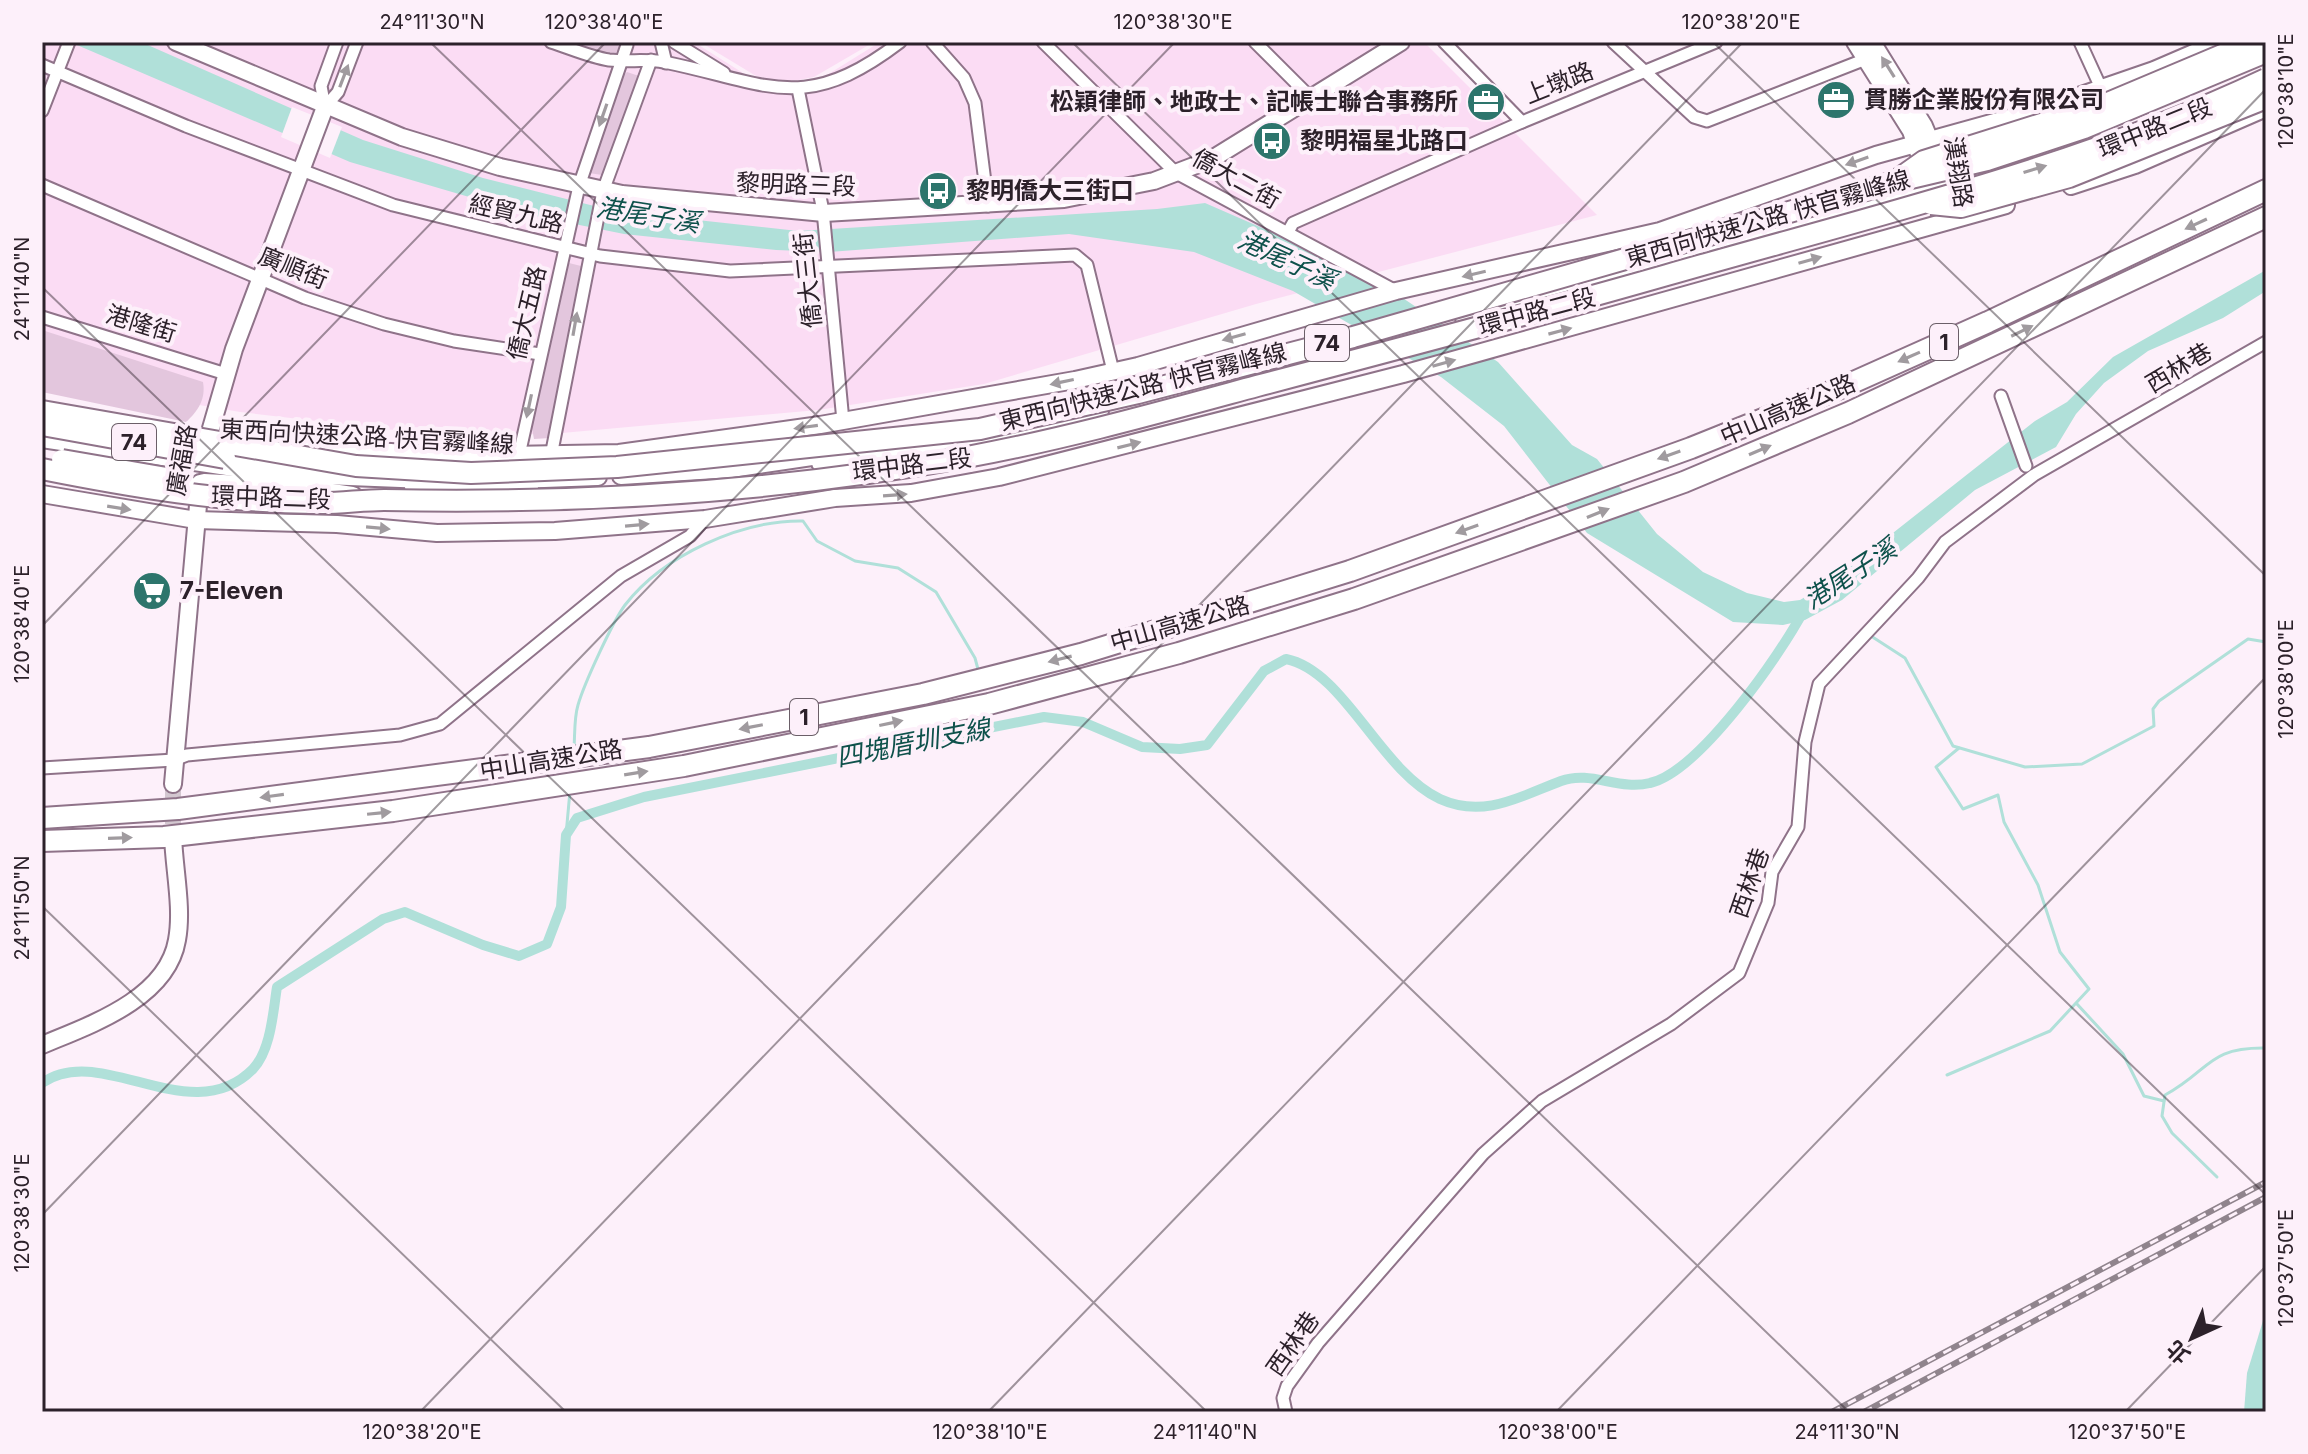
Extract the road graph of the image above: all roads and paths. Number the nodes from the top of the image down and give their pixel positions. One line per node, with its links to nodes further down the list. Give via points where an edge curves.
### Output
1 (176, 42): 37 (street, 黎明路三段)
2 (337, 42): 37 (street, via 321,86)
3 (357, 42): 37 (street, one-way to 3, via 338,92)
4 (551, 42): 24 (street)
5 (661, 42): 27 (street)
6 (674, 42): 32 (street)
7 (900, 42): 34 (street, via 840,78)
8 (932, 42): 50 (street, via 964,78 975,103)
9 (1043, 42): 43 (street, 僑大二街)
10 (1255, 42): 35 (street)
11 (1401, 42): 35 (street, 黎明路三段)
12 (1444, 42): 40 (street, 上墩路)
13 (1613, 42): 29 (street)
14 (1716, 42): 29 (street, 上墩路)
15 (1855, 42): 23 (street, 漢翔路)
16 (1872, 42): 41 (street, 漢翔路, one-way to 16)
17 (2080, 42): 33 (street)
18 (2219, 42): 33 (street, 環中路二段)
19 (2253, 42): 44 (highway, bridge, via 2108,103 1924,161)
20 (625, 44): 24 (street, 僑大五路); 25 (street)
21 (68, 45): 30 (street)
22 (2266, 51): 44 (highway, 東西向快速公路 快官霧峰線 / 74, bridge, via 2084,128 1987,160); 46 (street, 環中路二段, via 2133,113)
23 (1866, 59): 29 (street, via 1707,121 1694,117); 41 (street, 漢翔路)
24 (622, 60): 25 (street); 47 (street, 僑大五路, one-way to 47)
25 (651, 60): 27 (street); 49 (street, 僑大五路)
26 (2266, 60): 46 (street, 環中路二段, via 2108,127)
27 (666, 63): 32 (street)
28 (42, 65): 30 (street, 經貿九路)
29 (1645, 71): 40 (street, 上墩路)
30 (58, 72): 39 (street); 42 (street, 經貿九路)
31 (2266, 79): 46 (highway, 東西向快速公路 快官霧峰線 / 74, one-way to 31, bridge, via 2073,157 2156,128)
32 (750, 85): 34 (street)
33 (2101, 88): 41 (street, 環中路二段)
34 (798, 89): 51 (street, 僑大三街)
35 (1311, 98): 43 (street, 黎明路三段, via 1212,159)
36 (2266, 98): 46 (highway, bridge, via 2069,177 1961,207)
37 (325, 107): 42 (street, 廣福路); 47 (street, 黎明路三段, via 402,137)
38 (2266, 108): 53 (street, 環中路二段, via 2135,165)
39 (42, 111)
40 (1522, 122): 54 (street, via 1293,223)
41 (1924, 143): 46 (street, 漢翔路); 55 (street, 環中路二段, one-way to 55)
42 (304, 165): 56 (street, 經貿九路, via 393,205); 60 (street, 廣福路)
43 (1176, 173): 50 (street, 黎明路三段, via 1102,194); 54 (street, 僑大二街)
44 (1894, 182): 80 (highway, 東西向快速公路 快官霧峰線 / 74, bridge, via 1353,337 980,429 617,467 471,473)
45 (42, 185): 60 (street, 廣順街)
46 (1930, 185): 53 (street, 漢翔路); 59 (street, 環中路二段); 85 (highway, 東西向快速公路 快官霧峰線 / 74, bridge, via 1521,317 1072,435 967,457 634,499)
47 (579, 186): 49 (street, 黎明路三段); 56 (street, 僑大五路)
48 (2266, 190): 91 (highway, 中山高速公路 / 1, one-way to 91, via 1845,386 1350,571 1081,654 923,694 649,747 178,809)
49 (603, 191): 51 (street, 黎明路三段); 57 (street, 僑大五路)
50 (988, 206): 51 (street, 黎明路三段)
51 (824, 213): 58 (street, 僑大三街)
52 (2266, 217): 93 (highway, 中山高速公路 / 1, one-way to 52, via 164,837 393,811 684,766 989,704 1179,653 1635,499 1848,413)
53 (1943, 223): 62 (street, 環中路二段, one-way to 53)
54 (1288, 232): 61 (street, 僑大二街)
55 (1627, 240): 59 (street); 61 (street, 環中路二段, one-way to 61)
56 (564, 247): 57 (street, 經貿九路); 66 (street, 僑大五路)
57 (589, 254): 58 (street, 經貿九路, via 730,271); 79 (street, 僑大五路, one-way to 57)
58 (830, 264): 67 (street, 經貿九路, via 1080,257 1087,265); 72 (street, 僑大三街)
59 (1636, 273): 62 (street); 64 (street, 環中路二段)
60 (261, 279): 66 (street, 廣順街, via 384,324); 68 (street, 廣福路)
61 (1396, 291): 67 (street, 環中路二段, one-way to 67)
62 (1648, 307): 86 (street, 環中路二段, one-way to 62, via 999,477)
63 (42, 317): 68 (street, 港隆街)
64 (1443, 324): 82 (street, 環中路二段, via 960,444 868,448 731,469 555,480 447,481); 82 (street, 環中路二段, via 1069,426 945,451 633,484 509,489 303,483)
65 (2266, 342): 95 (street, 西林巷, via 2034,475 1945,542 1819,684 1805,742 1798,827 1772,872 1768,903 1739,973 1671,1024 1542,1101 1483,1154 1318,1343 1287,1386)
66 (540, 354): 78 (street, 僑大五路, one-way to 78)
67 (1113, 371): 72 (street, 環中路二段, one-way to 72)
68 (226, 374): 74 (street, 廣福路)
69 (2001, 396): 81 (street)
70 (42, 401): 74 (street, 環中路二段)
71 (42, 411): 80 (highway, bridge)
72 (843, 421): 79 (street, 環中路二段, one-way to 79, via 619,453)
73 (42, 425): 80 (highway, 東西向快速公路 快官霧峰線 / 74, bridge, via 225,458)
74 (208, 433): 78 (street, 環中路二段, via 305,448); 82 (street, 廣福路)
75 (42, 439): 82 (street, 環中路二段)
76 (42, 447): 82 (street, 環中路二段)
77 (42, 455): 85 (highway, 東西向快速公路 快官霧峰線 / 74, bridge, via 204,484)
78 (519, 455): 79 (street, 環中路二段)
79 (551, 456)
80 (356, 466)
81 (2026, 466)
82 (202, 468): 87 (street, 廣福路)
83 (42, 469): 85 (highway, bridge, via 206,496 318,503)
84 (42, 494): 87 (street, 環中路二段, one-way to 87)
85 (374, 500)
86 (705, 519): 87 (street, 環中路二段, one-way to 86, via 437,533 555,531); 88 (street, via 690,536 621,576 440,724 400,735)
87 (196, 520): 88 (street, 廣福路)
88 (174, 760): 89 (street); 90 (street, 廣福路)
89 (42, 768)
90 (173, 784)
91 (42, 818)
92 (173, 836): 94 (street, via 177,942 162,973 127,1005)
93 (42, 841)
94 (42, 1045)
95 (1286, 1412)

